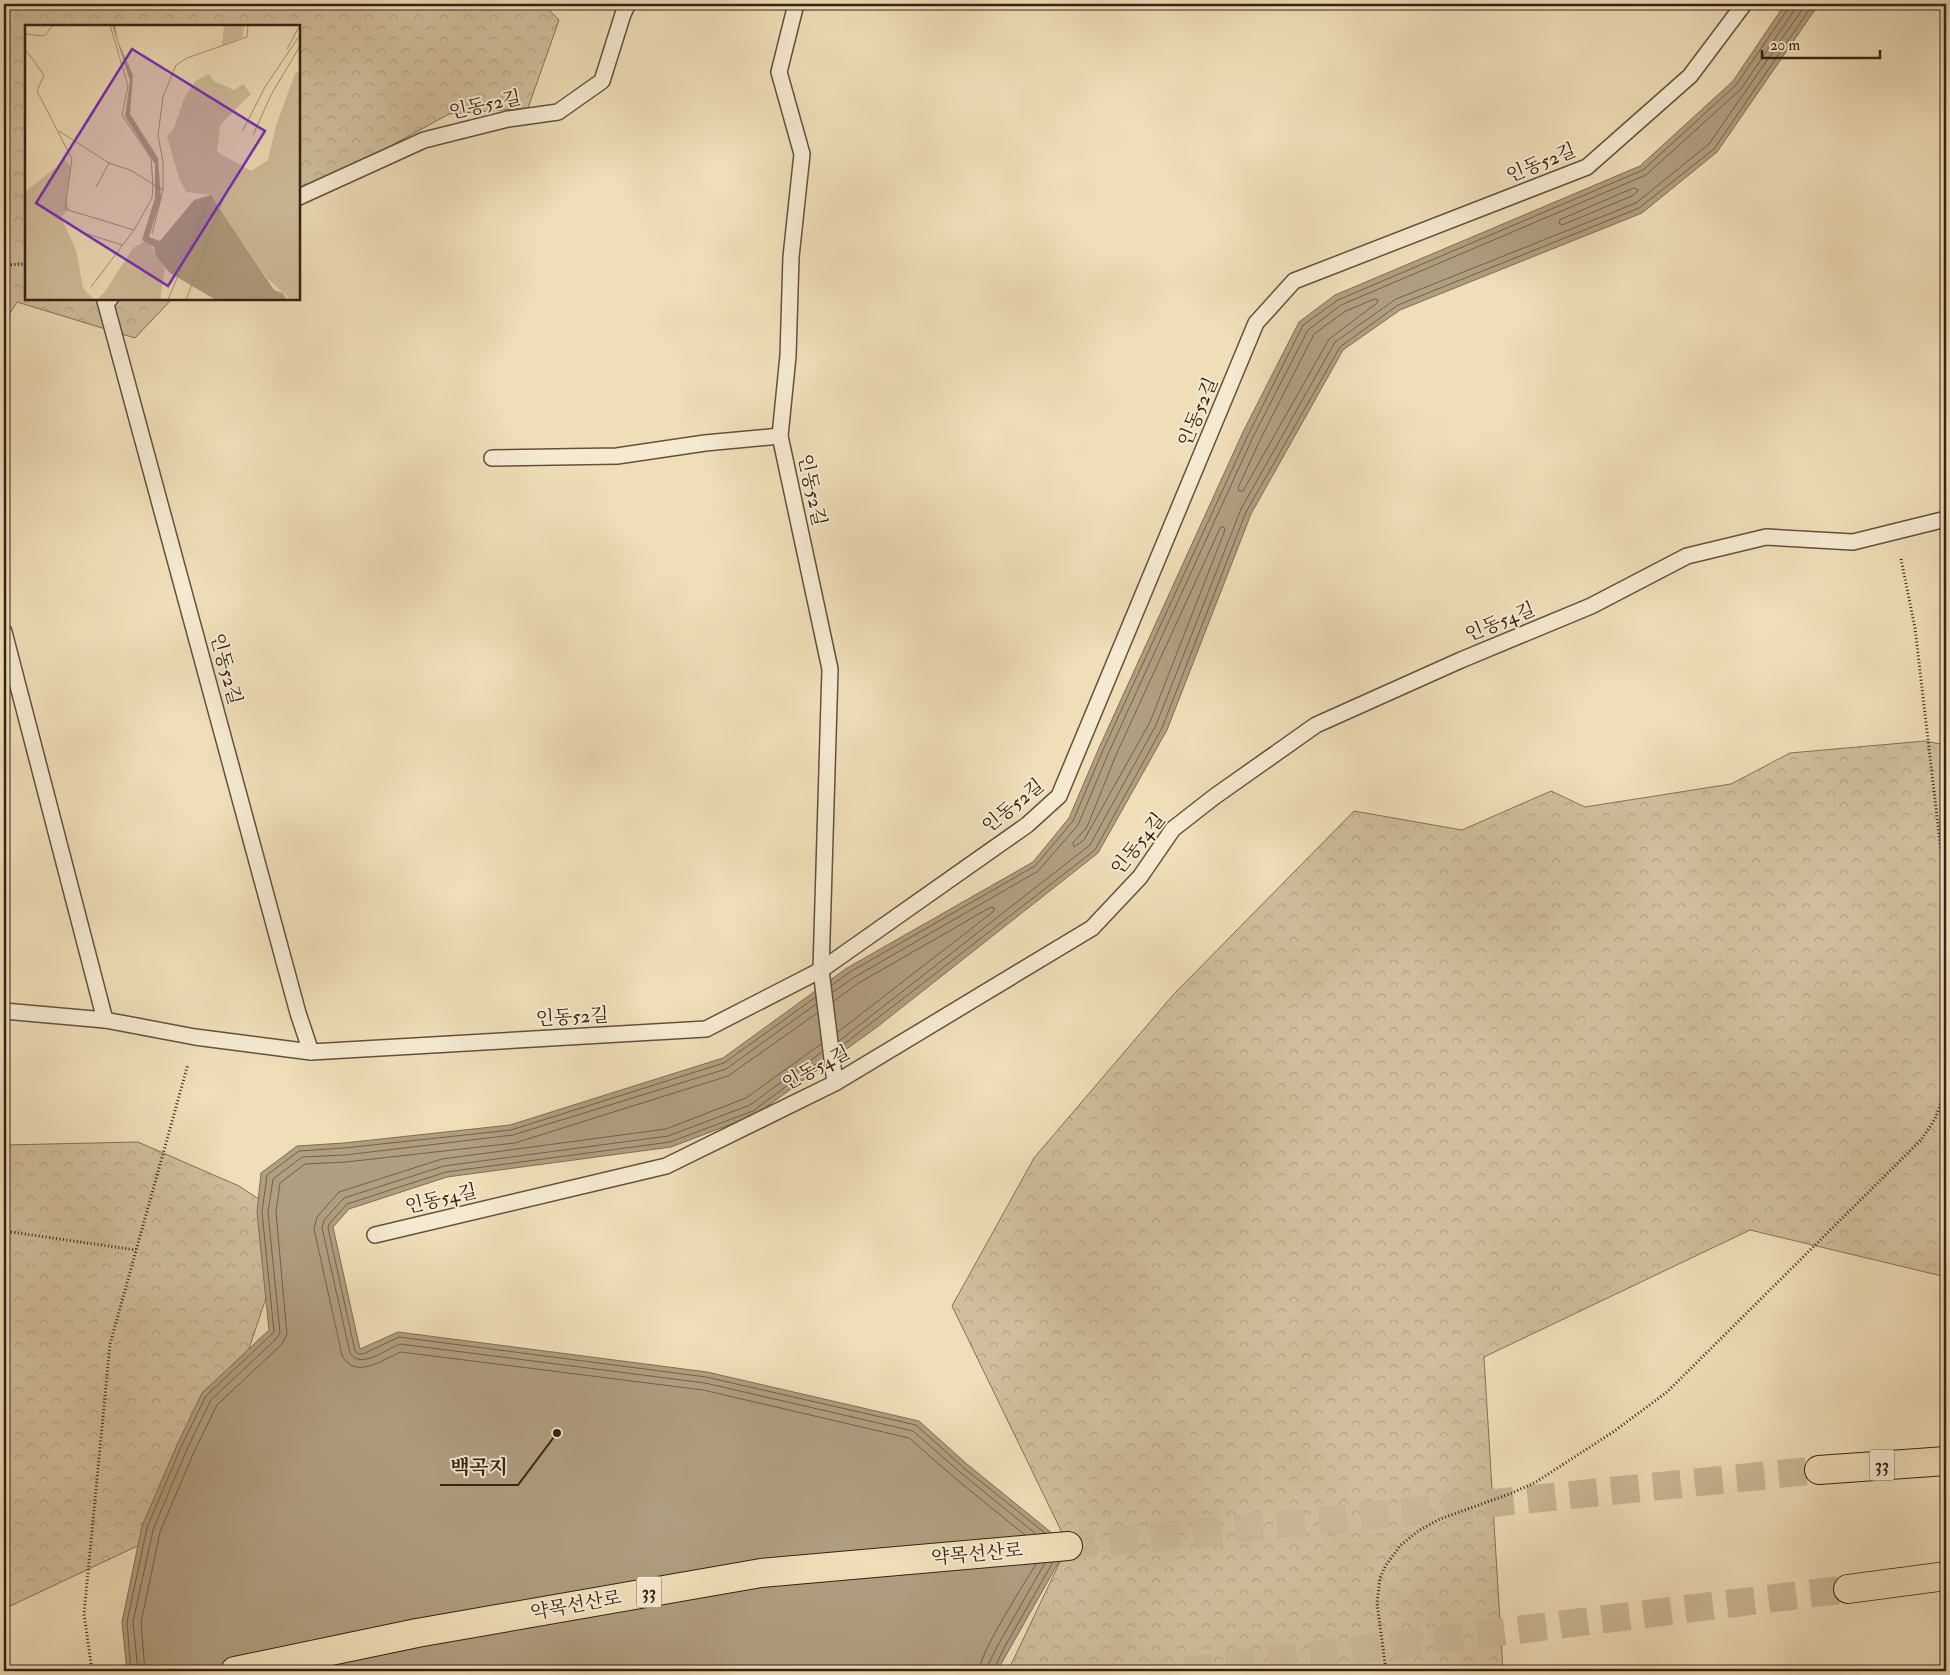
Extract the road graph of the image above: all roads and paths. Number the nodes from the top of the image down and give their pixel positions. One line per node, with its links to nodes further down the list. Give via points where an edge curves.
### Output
1 (628, 4): 4 (lane, 인동52길, via 602,81 558,112 508,119 424,140)
2 (796, 4): 8 (lane, 인동52길, via 779,72 802,154 791,257 788,356)
3 (1744, 4): 14 (lane, 인동52길, via 1690,76 1587,167 1294,282 1256,323 1060,796 1027,825)
4 (300, 197)
5 (25, 264): 6 (path)
6 (4, 265)
7 (108, 300): 18 (lane, 인동52길, via 105,301)
8 (780, 436): 9 (lane, 인동52길, via 617,456); 14 (lane, 인동52길, via 830,669)
9 (492, 458)
10 (1946, 520): 11 (lane, 인동54길)
11 (1895, 531): 13 (path, via 1915,628); 19 (lane, 인동54길, via 1854,542 1766,538 1687,556 1591,606 1316,725 1173,829 1140,877 1092,928)
12 (4, 632): 16 (lane)
13 (1946, 894)
14 (821, 970): 18 (lane, 인동52길, via 706,1029); 19 (lane, 인동52길)
15 (4, 1011): 16 (lane, 인동52길)
16 (105, 1020): 17 (lane, 인동52길)
17 (195, 1037): 18 (lane, 인동52길); 23 (path)
18 (311, 1052)
19 (836, 1082): 22 (lane, 인동54길, via 666,1166)
20 (1946, 1088): 31 (path, via 1935,1119 1921,1140 1666,1392 1613,1432 1536,1482 1440,1519 1400,1546 1380,1578 1377,1602)
21 (4, 1231): 23 (path)
22 (375, 1235)
23 (136, 1250): 29 (path, via 110,1344 84,1614)
24 (1946, 1461): 25 (highway, 33)
25 (1819, 1470)
26 (1068, 1546): 30 (highway, 약목선산로 / 33, via 761,1573 418,1633)
27 (1946, 1576): 28 (highway)
28 (1848, 1589)
29 (92, 1671)
30 (235, 1671)
31 (1386, 1671)

